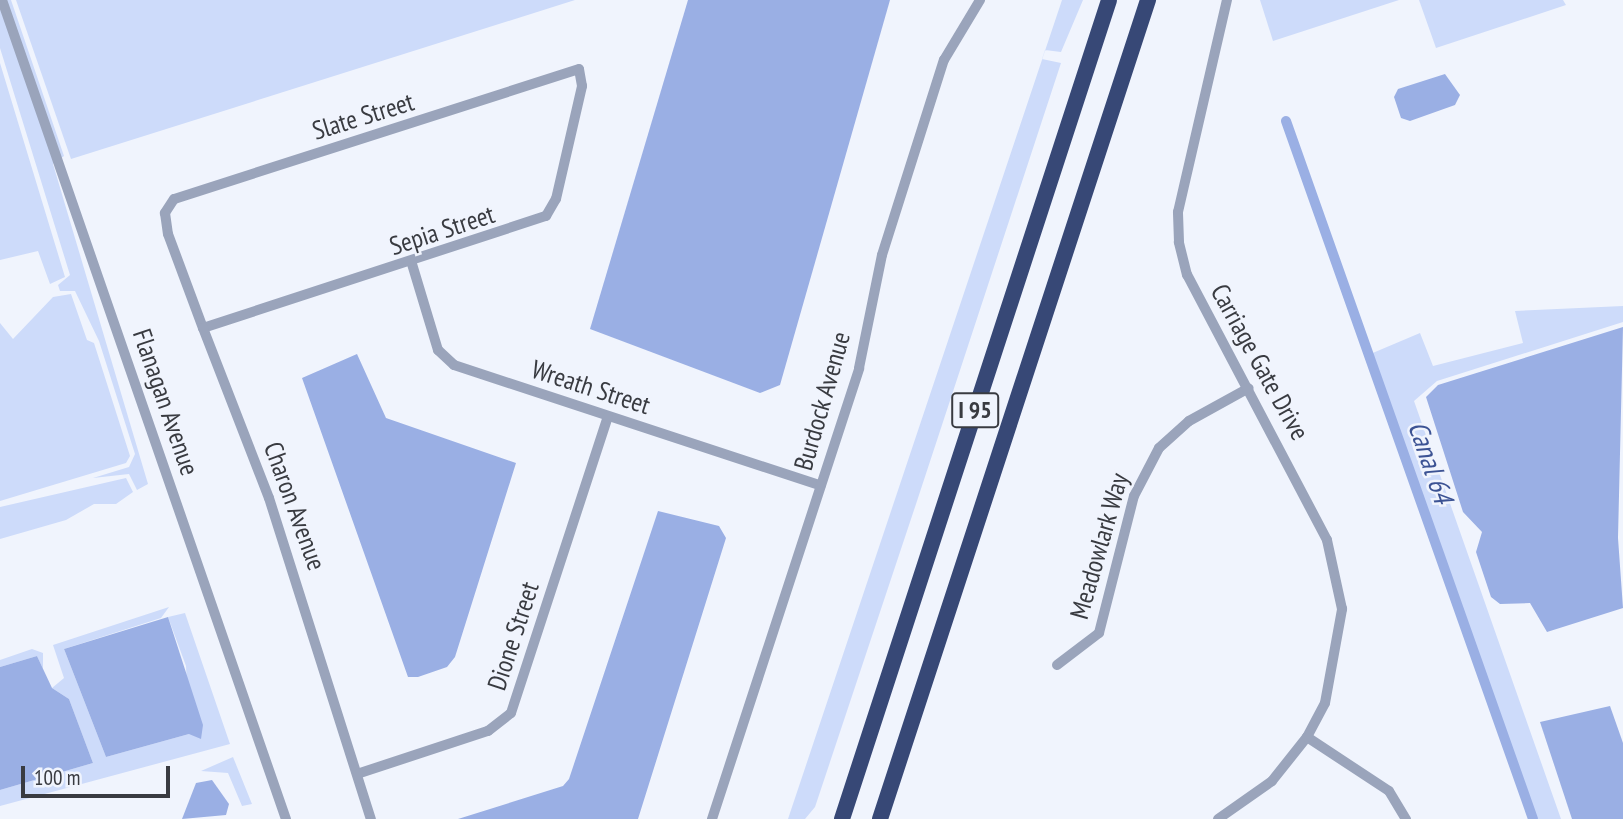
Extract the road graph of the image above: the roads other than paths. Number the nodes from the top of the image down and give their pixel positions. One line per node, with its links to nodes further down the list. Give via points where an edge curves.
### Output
1 (2, 0): 16 (street, Flanagan Avenue)
2 (980, 0): 12 (street, Burdock Avenue, via 944,60 882,255 859,368)
3 (1109, 0): 19 (highway, I 95)
4 (1147, 0): 20 (highway, I 95)
5 (1227, 0): 10 (street, Carriage Gate Drive, via 1178,212 1179,242 1187,275)
6 (579, 69): 7 (street, Slate Street, via 174,199); 8 (street, Sepia Street, via 579,99 556,199 546,216)
7 (165, 213): 9 (street, Charon Avenue)
8 (412, 264): 9 (street, Sepia Street); 11 (street, Wreath Street, via 438,349 454,365)
9 (204, 328): 15 (street, Charon Avenue, via 269,498)
10 (1248, 388): 13 (street, Meadowlark Way, via 1189,421 1159,448 1134,496 1099,633); 14 (street, Carriage Gate Drive, via 1312,508 1336,571 1339,647 1325,703)
11 (608, 417): 12 (street, Wreath Street); 15 (street, Dione Street, via 512,713 488,731)
12 (821, 486): 18 (street, Burdock Avenue)
13 (1057, 665)
14 (1307, 737): 21 (street, Carriage Gate Drive, via 1272,781); 22 (street, via 1389,791)
15 (360, 773): 17 (street, Charon Avenue)
16 (286, 819)
17 (371, 819)
18 (712, 819)
19 (842, 819)
20 (880, 819)
21 (1218, 819)
22 (1406, 819)

